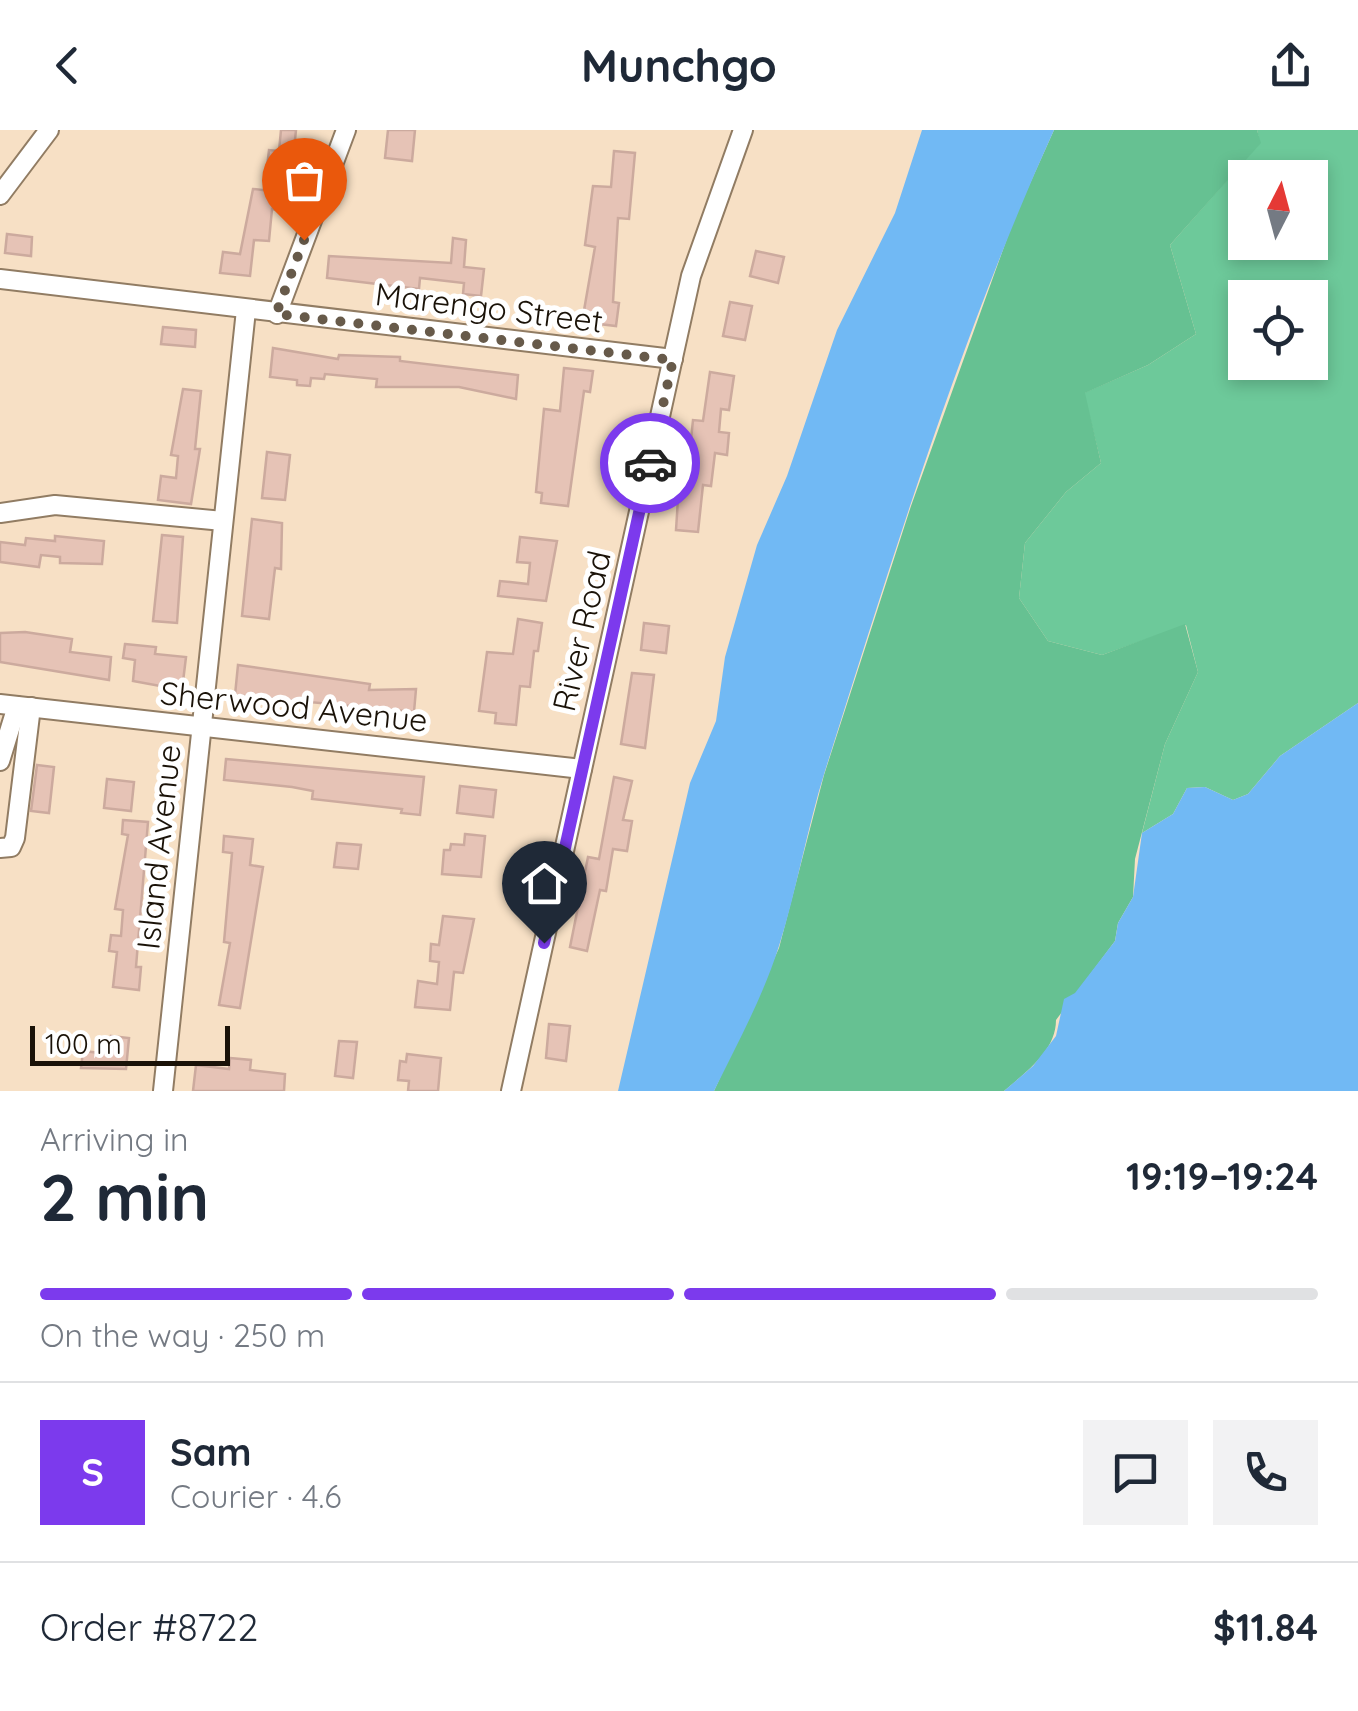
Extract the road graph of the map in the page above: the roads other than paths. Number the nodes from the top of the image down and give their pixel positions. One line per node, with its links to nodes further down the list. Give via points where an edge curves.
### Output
1 (50, 130): 4 (street)
2 (346, 130): 7 (street)
3 (743, 130): 8 (street, River Road, via 691,276)
4 (0, 195)
5 (0, 279): 6 (street, Marengo Street)
6 (246, 310): 7 (street, Marengo Street); 10 (street, Island Avenue)
7 (276, 314): 8 (street, Marengo Street)
8 (673, 360): 14 (street, River Road)
9 (0, 513): 10 (street, via 55,505)
10 (223, 521): 12 (street, Island Avenue)
11 (16, 706): 12 (street, Sherwood Avenue); 13 (street); 15 (street, via 15,838 12,847)
12 (202, 727): 14 (street, Sherwood Avenue); 16 (street, Island Avenue)
13 (0, 761)
14 (582, 769): 17 (street, River Road)
15 (0, 848)
16 (163, 1091)
17 (511, 1091)

